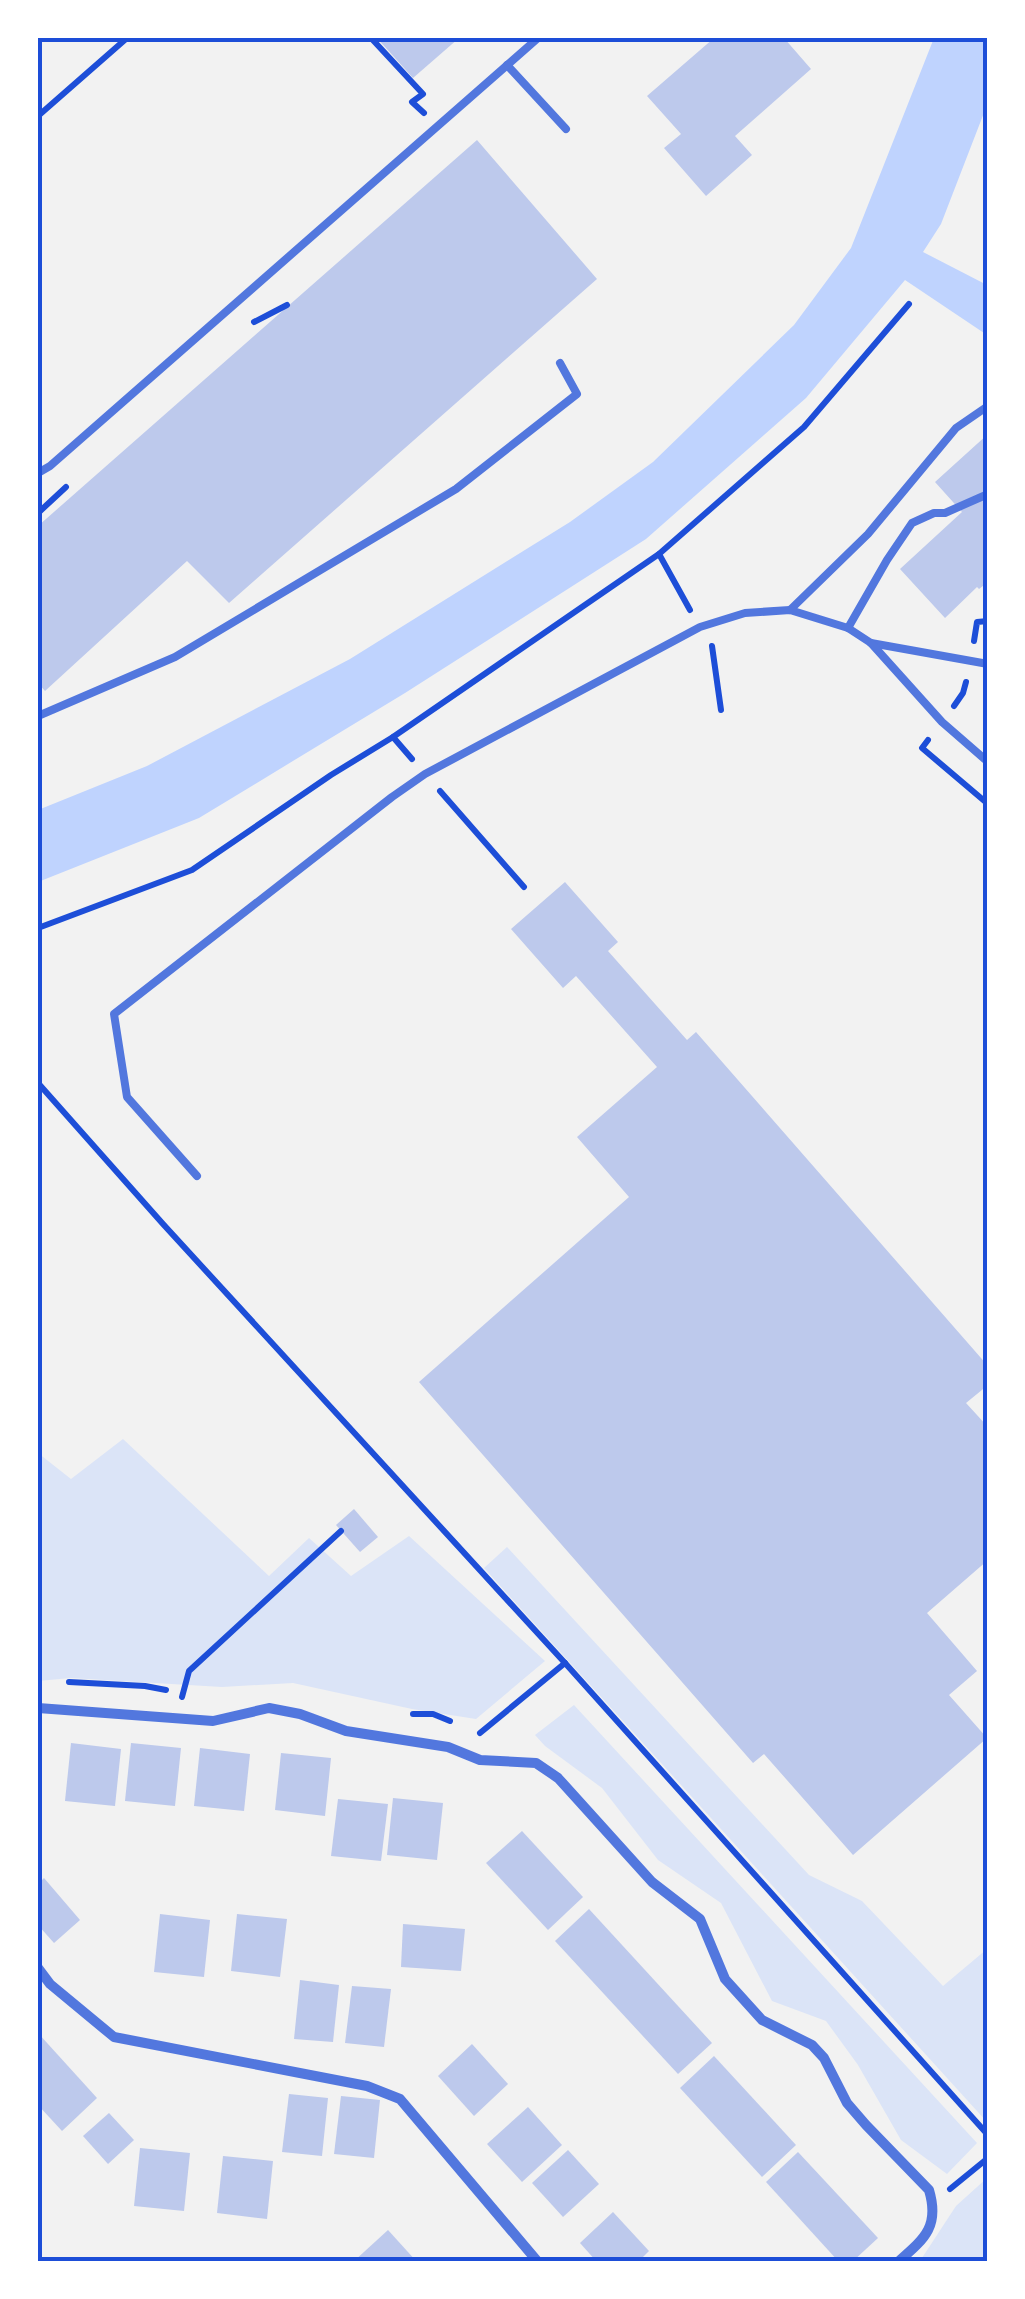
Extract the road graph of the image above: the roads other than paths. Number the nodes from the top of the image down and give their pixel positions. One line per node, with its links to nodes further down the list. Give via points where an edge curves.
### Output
1 (538, 38): 2 (lane)
2 (507, 65): 3 (lane); 6 (lane)
3 (566, 129)
4 (560, 364): 12 (lane, via 577,394 456,490 175,657)
5 (988, 406): 8 (lane, via 956,428 868,534)
6 (38, 472)
7 (988, 494): 9 (lane, via 912,523)
8 (790, 610): 9 (lane); 14 (lane, via 746,613 700,627 426,774 114,1014 127,1097)
9 (848, 628): 10 (lane)
10 (871, 644): 11 (lane); 13 (lane)
11 (988, 664)
12 (38, 716)
13 (988, 762)
14 (197, 1176)
15 (38, 1708): 18 (street, via 213,1720 269,1708 480,1760 536,1763 558,1778 652,1882 700,1919 725,1980 762,2020 812,2045 848,2104 929,2190 932,2222)
16 (38, 1968): 17 (street, via 114,2037 367,2086 400,2099)
17 (538, 2262)
18 (898, 2262)

